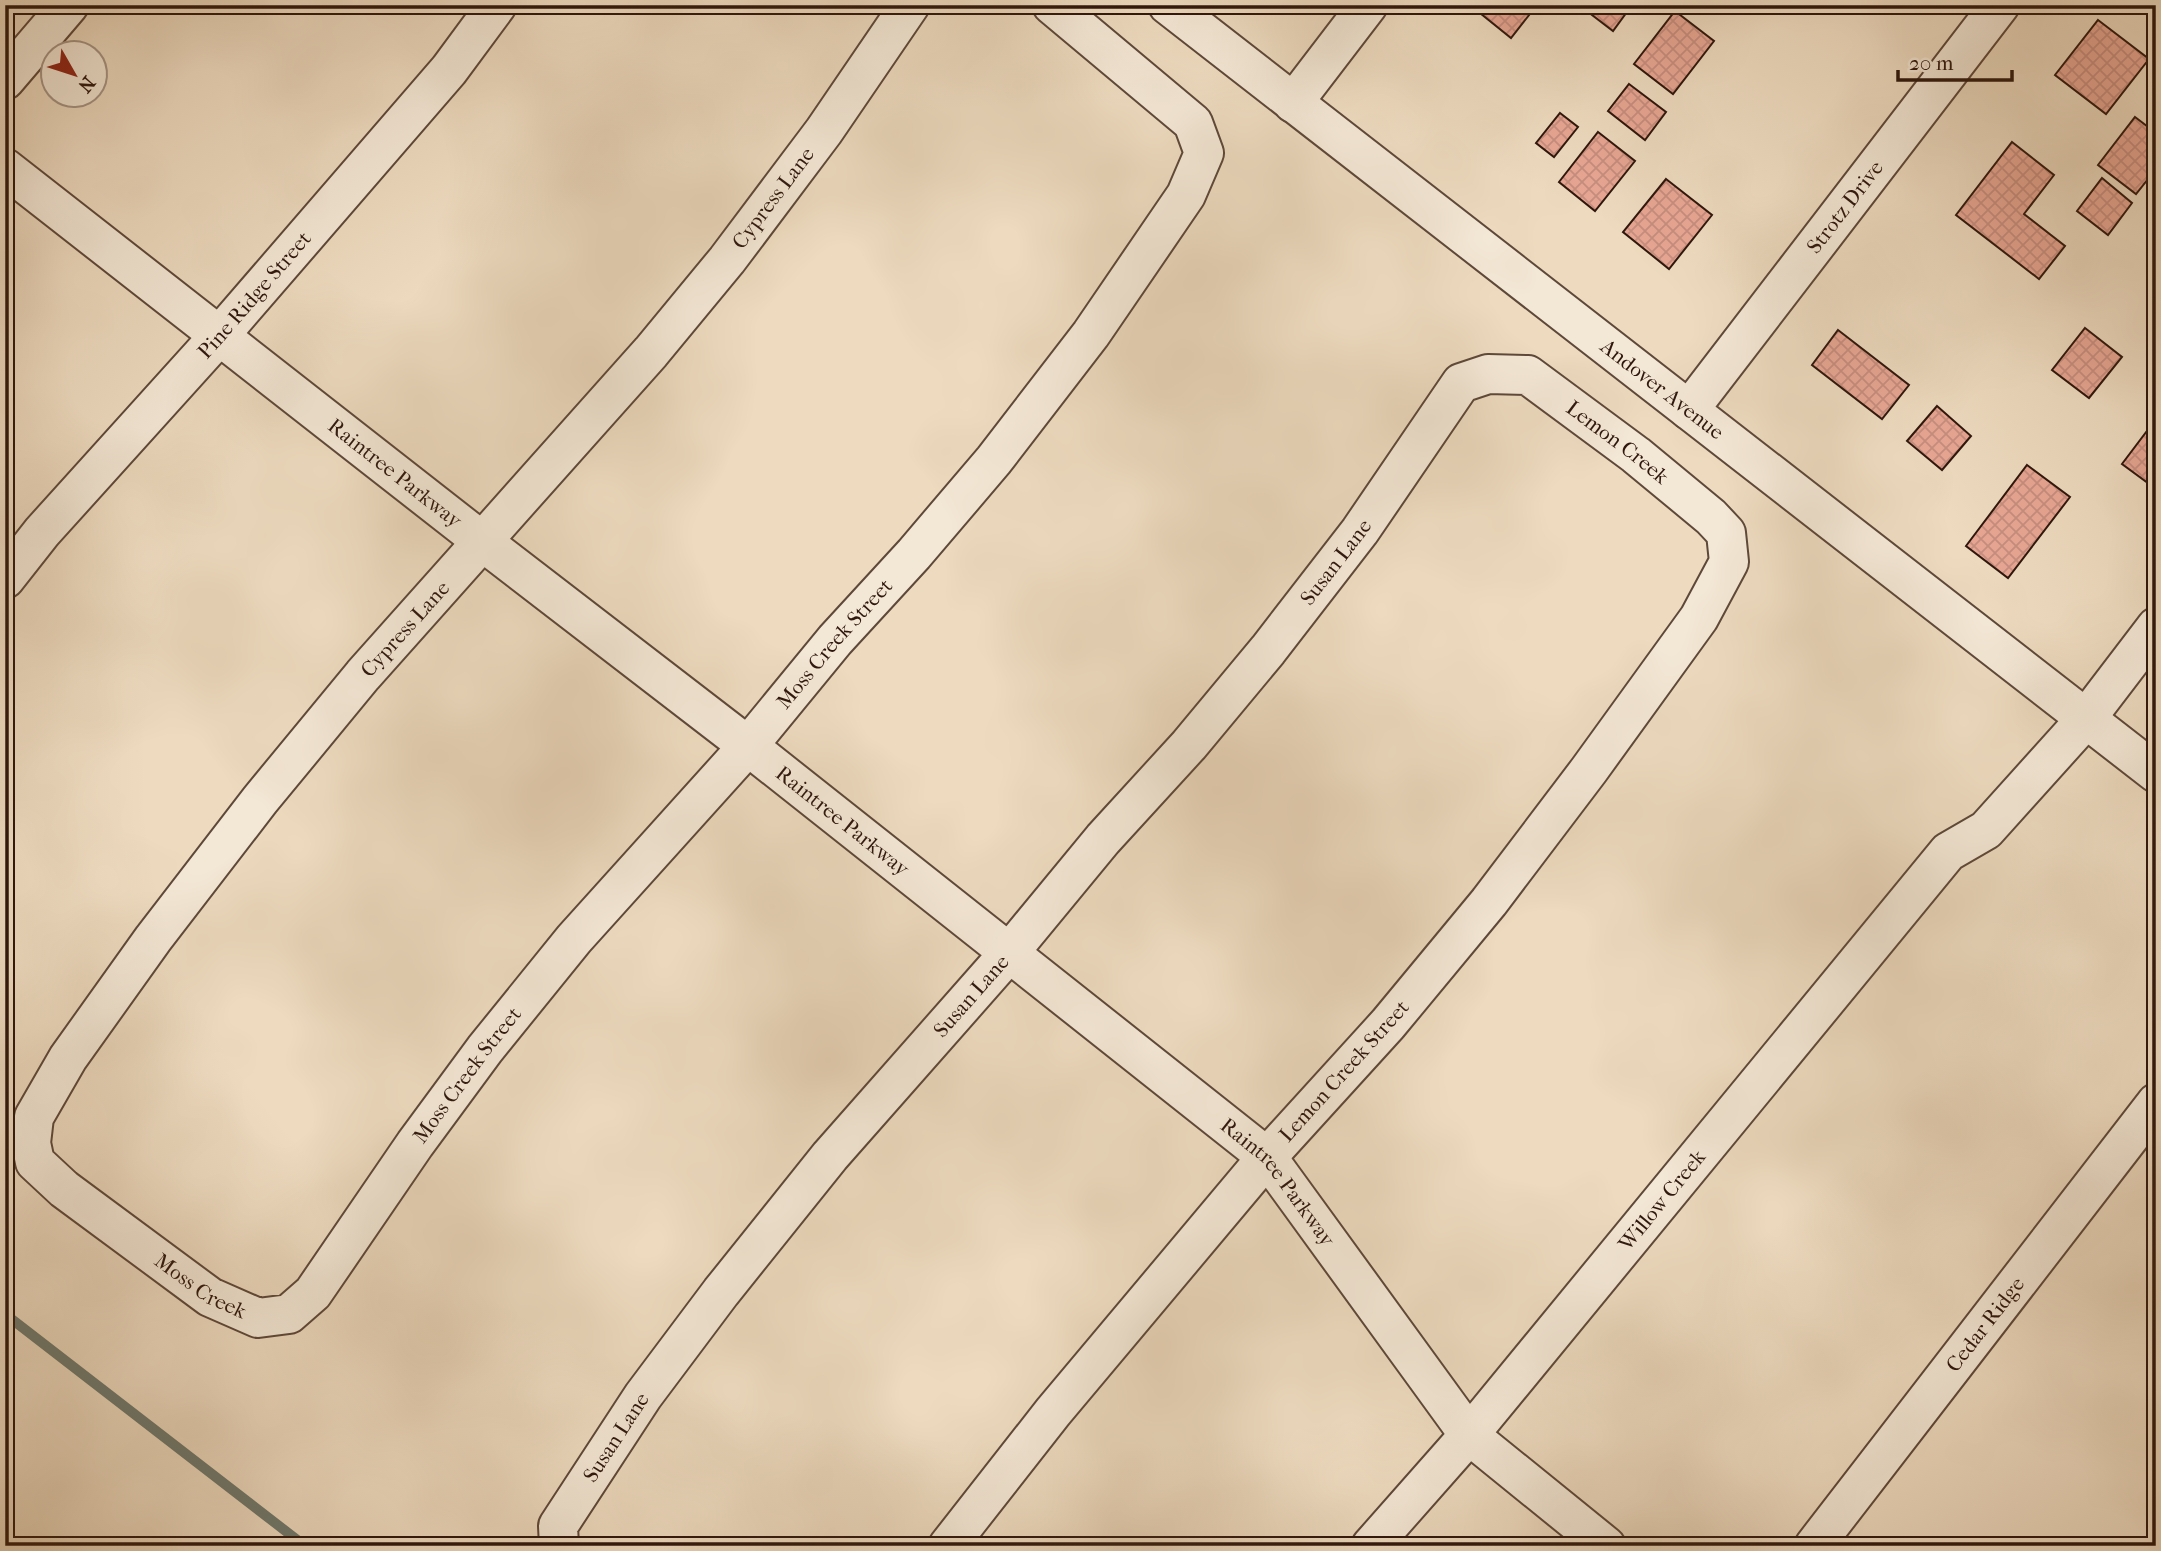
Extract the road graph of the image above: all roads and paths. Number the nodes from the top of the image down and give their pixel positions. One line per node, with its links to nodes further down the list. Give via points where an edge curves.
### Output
1 (69, 5): 8 (street)
2 (498, 5): 11 (street, Pine Ridge Street, via 449,70)
3 (909, 5): 14 (street, Cypress Lane, via 824,131 727,260)
4 (1052, 5): 19 (street, Moss Creek Street, via 1193,123 1204,153 1186,195 1091,334 994,460 835,640)
5 (1168, 5): 9 (street, Andover Avenue)
6 (1368, 5): 9 (street)
7 (2000, 5): 12 (street, Strotz Drive)
8 (5, 80)
9 (1293, 103): 12 (street, Andover Avenue)
10 (5, 168): 11 (street, Raintree Parkway)
11 (219, 336): 14 (street, Raintree Parkway); 15 (street, Pine Ridge Street)
12 (1689, 410): 18 (street, Andover Avenue)
13 (1408, 461): 17 (street, Lemon Creek, via 1461,383 1489,374 1528,375 1636,455 1726,533 1729,562); 21 (street, Susan Lane, via 1268,650)
14 (483, 542): 19 (street, Raintree Parkway); 25 (street, Cypress Lane, via 363,675 251,811 68,1058 34,1117 31,1143 35,1162)
15 (5, 579)
16 (2156, 627): 18 (street)
17 (1675, 651): 23 (street, Lemon Creek Street, via 1489,902 1388,1024)
18 (2085, 720): 20 (street, Andover Avenue); 26 (street, Willow Creek, via 1986,830 1948,852)
19 (748, 747): 21 (street, Raintree Parkway); 24 (street, Moss Creek Street, via 574,939 485,1049)
20 (2156, 773)
21 (1009, 953): 23 (street, Raintree Parkway); 27 (street, Susan Lane, via 830,1156 721,1292 643,1396 558,1526)
22 (2156, 1103): 31 (street, Cedar Ridge)
23 (1267, 1157): 26 (street, Raintree Parkway); 28 (street, Lemon Creek Street, via 1053,1412)
24 (347, 1243): 25 (street, Moss Creek, via 313,1293 289,1314 258,1318 210,1297)
25 (148, 1251)
26 (1469, 1436): 29 (street, Willow Creek); 30 (street, Raintree Parkway)
27 (559, 1546)
28 (948, 1546)
29 (1371, 1546)
30 (1606, 1546)
31 (1814, 1546)

